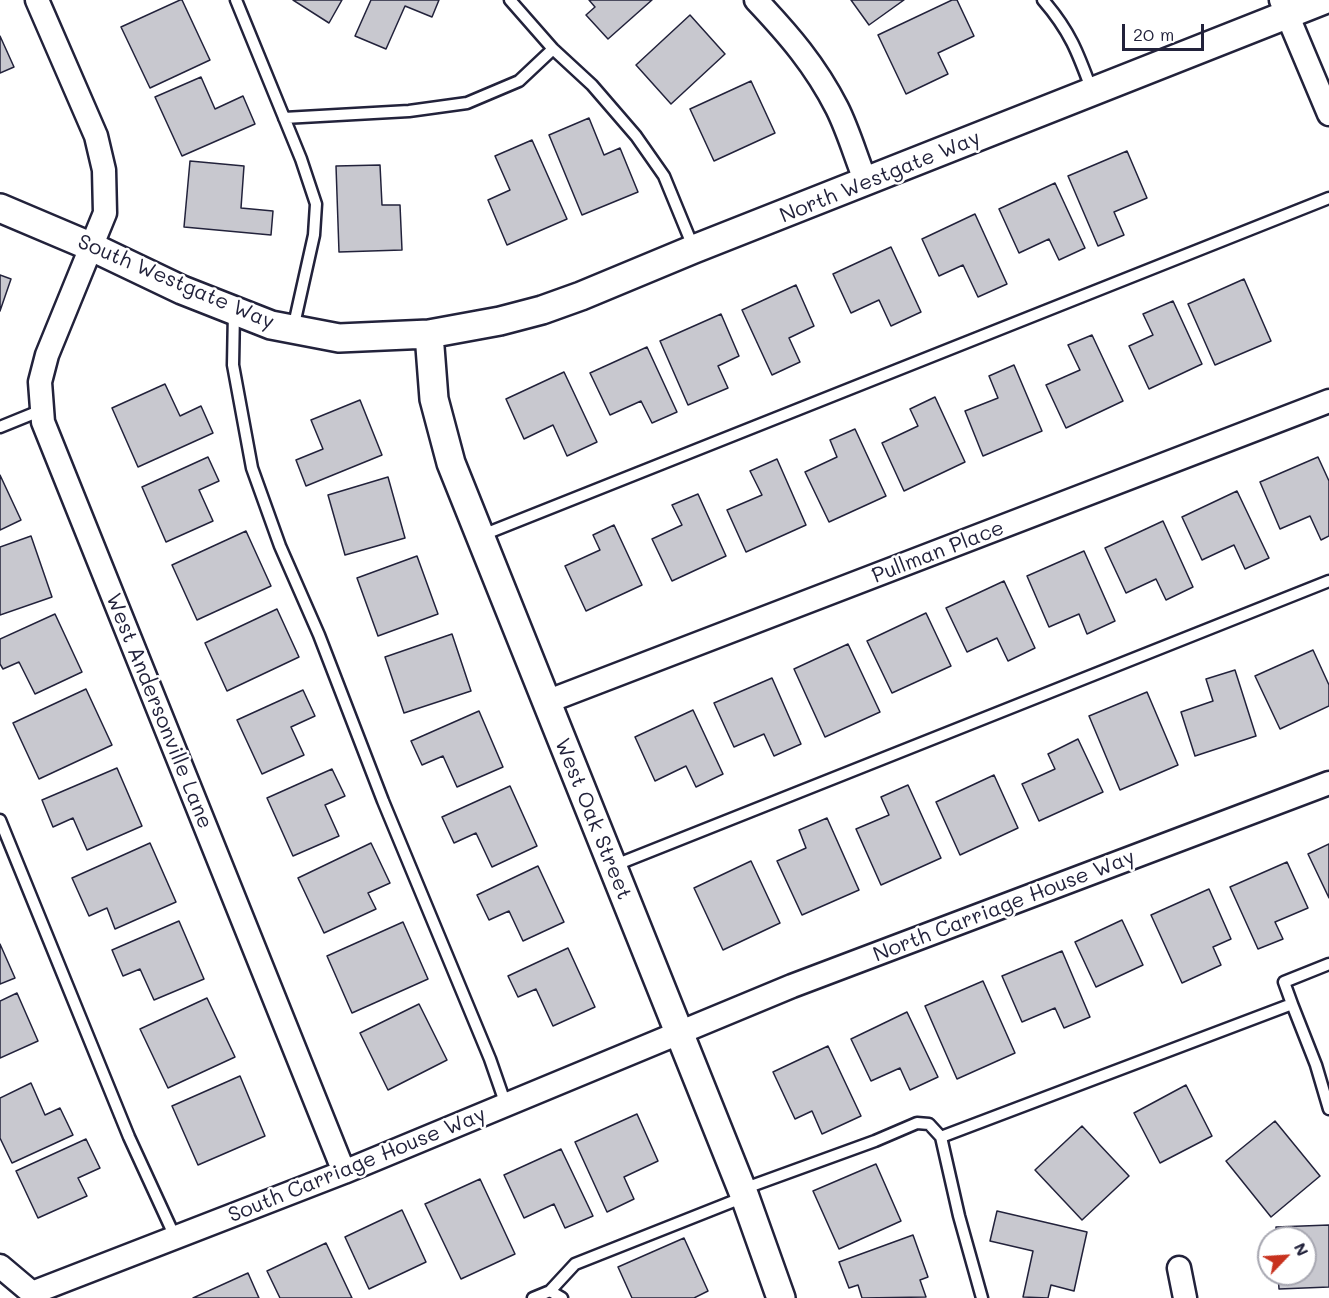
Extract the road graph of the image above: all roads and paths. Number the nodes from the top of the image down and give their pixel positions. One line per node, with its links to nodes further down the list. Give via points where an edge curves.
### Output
1 (37, 0): 15 (street, West Andersonville Lane, via 99,147 105,213)
2 (236, 0): 11 (lane)
3 (510, 0): 8 (lane)
4 (756, 0): 12 (street, via 792,37 824,86 838,110)
5 (1043, 0): 9 (lane, via 1064,26)
6 (1324, 0): 7 (street, North Westgate Way)
7 (1284, 8): 9 (street, North Westgate Way); 10 (street)
8 (553, 49): 11 (lane, via 519,81 466,103 409,111); 16 (lane, via 592,85 636,136 664,176)
9 (1092, 93): 12 (street, North Westgate Way)
10 (1329, 114)
11 (284, 118): 18 (lane, via 316,204 314,235)
12 (866, 182): 16 (street, North Westgate Way)
13 (1329, 198): 23 (lane)
14 (0, 208): 15 (street, South Westgate Way)
15 (92, 247): 17 (street, South Westgate Way); 21 (street, West Andersonville Lane, via 46,355 40,382)
16 (694, 249): 19 (street, North Westgate Way, via 542,310)
17 (234, 310): 18 (street, South Westgate Way); 32 (lane, via 232,365 252,468)
18 (293, 329): 19 (street, South Westgate Way, via 339,338)
19 (429, 334): 23 (street, West Oak Street, via 434,399 451,463)
20 (1329, 401): 25 (street, Pullman Place)
21 (42, 410): 22 (lane); 35 (street, West Andersonville Lane, via 43,422)
22 (0, 427)
23 (480, 536): 25 (street, West Oak Street)
24 (1329, 581): 28 (lane)
25 (546, 702): 28 (street, West Oak Street)
26 (1329, 783): 31 (street, North Carriage House Way, via 792,986)
27 (0, 820): 37 (lane, via 129,1137)
28 (613, 866): 31 (street, West Oak Street)
29 (1329, 964): 30 (lane, via 1284,982)
30 (1292, 1004): 33 (lane); 34 (lane)
31 (680, 1034): 32 (street, South Carriage House Way); 36 (street, West Oak Street)
32 (506, 1106): 35 (street, South Carriage House Way)
33 (1329, 1109)
34 (941, 1137): 36 (lane, via 929,1124 917,1123); 44 (lane)
35 (344, 1172): 37 (street, South Carriage House Way)
36 (744, 1193): 40 (lane, via 575,1264); 43 (street, West Oak Street)
37 (175, 1238): 38 (street, South Carriage House Way, via 32,1293)
38 (0, 1266)
39 (1179, 1268): 45 (street)
40 (550, 1291): 41 (lane); 42 (lane)
41 (533, 1298)
42 (562, 1298)
43 (781, 1298)
44 (982, 1298)
45 (1185, 1298)

